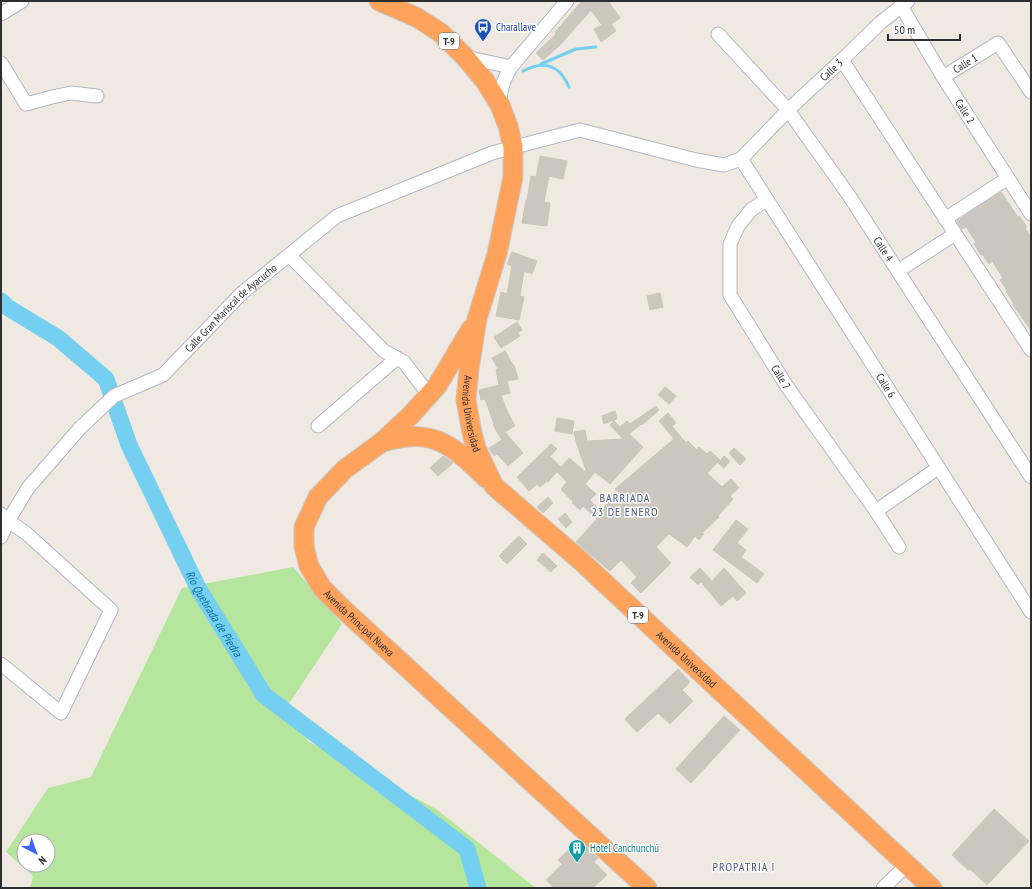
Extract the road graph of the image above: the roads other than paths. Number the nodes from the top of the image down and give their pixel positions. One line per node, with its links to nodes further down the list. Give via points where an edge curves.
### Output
1 (22, 1): 5 (street)
2 (379, 1): 7 (highway, T-9, via 416,17 441,33)
3 (567, 1): 10 (street)
4 (905, 4): 8 (street, via 880,23); 11 (street, Calle 2)
5 (1, 14)
6 (718, 34): 15 (street, Calle 4)
7 (465, 57): 10 (street); 14 (highway, T-9, via 485,81)
8 (842, 60): 15 (street, Calle 3); 21 (street, Calle 3)
9 (1, 63): 13 (street, via 26,104 72,93)
10 (511, 67): 14 (street, via 500,92)
11 (943, 78): 12 (street, Calle 1, via 998,42); 18 (street, Calle 2)
12 (1031, 92)
13 (97, 96)
14 (500, 105): 16 (highway, T-9)
15 (788, 110): 17 (street, Calle 3); 24 (street, Calle 4, via 848,194)
16 (513, 147): 17 (street, Calle 3, via 580,130 696,160 724,165); 23 (street, Calle Gran Mariscal de Ayacucho, via 337,216); 25 (highway, T-9, via 513,177 498,254)
17 (741, 159): 19 (street, Calle 6)
18 (1008, 178): 20 (street, Calle 2); 21 (street)
19 (766, 200): 31 (street, Calle 6); 34 (street, Calle 7, via 750,210 738,226 730,244 730,295 786,385)
20 (1031, 214)
21 (945, 218): 22 (street, Calle 3)
22 (955, 234): 24 (street); 26 (street, Calle 3)
23 (289, 255): 27 (street, via 384,352); 35 (street, Calle Gran Mariscal de Ayacucho, via 242,293 163,375 114,396 80,428)
24 (898, 271): 32 (street, Calle 4)
25 (477, 319): 28 (highway, Avenida Principal Nueva / T-9); 33 (highway, Avenida Universidad / T-9, via 466,400 476,448)
26 (1031, 350)
27 (397, 358): 28 (street, via 404,362); 29 (street)
28 (429, 395): 30 (highway, Avenida Principal Nueva / T-9)
29 (318, 426)
30 (382, 442): 33 (highway, T-9, via 422,437 434,440 458,453); 41 (highway, Avenida Principal Nueva / T-9, via 345,469 318,498 304,527 304,547 309,566 322,588)
31 (938, 468): 34 (street); 38 (street, Calle 6)
32 (1031, 477)
33 (494, 486): 40 (highway, Avenida Universidad / T-9, via 586,566)
34 (876, 511): 37 (street, Calle 7)
35 (4, 518): 36 (street, Calle Gran Mariscal de Ayacucho); 39 (street, via 26,533 111,610 61,713)
36 (1, 537)
37 (899, 547)
38 (1031, 612)
39 (1, 664)
40 (907, 865): 42 (street); 43 (highway, Avenida Universidad / T-9)
41 (648, 888)
42 (883, 888)
43 (932, 888)

